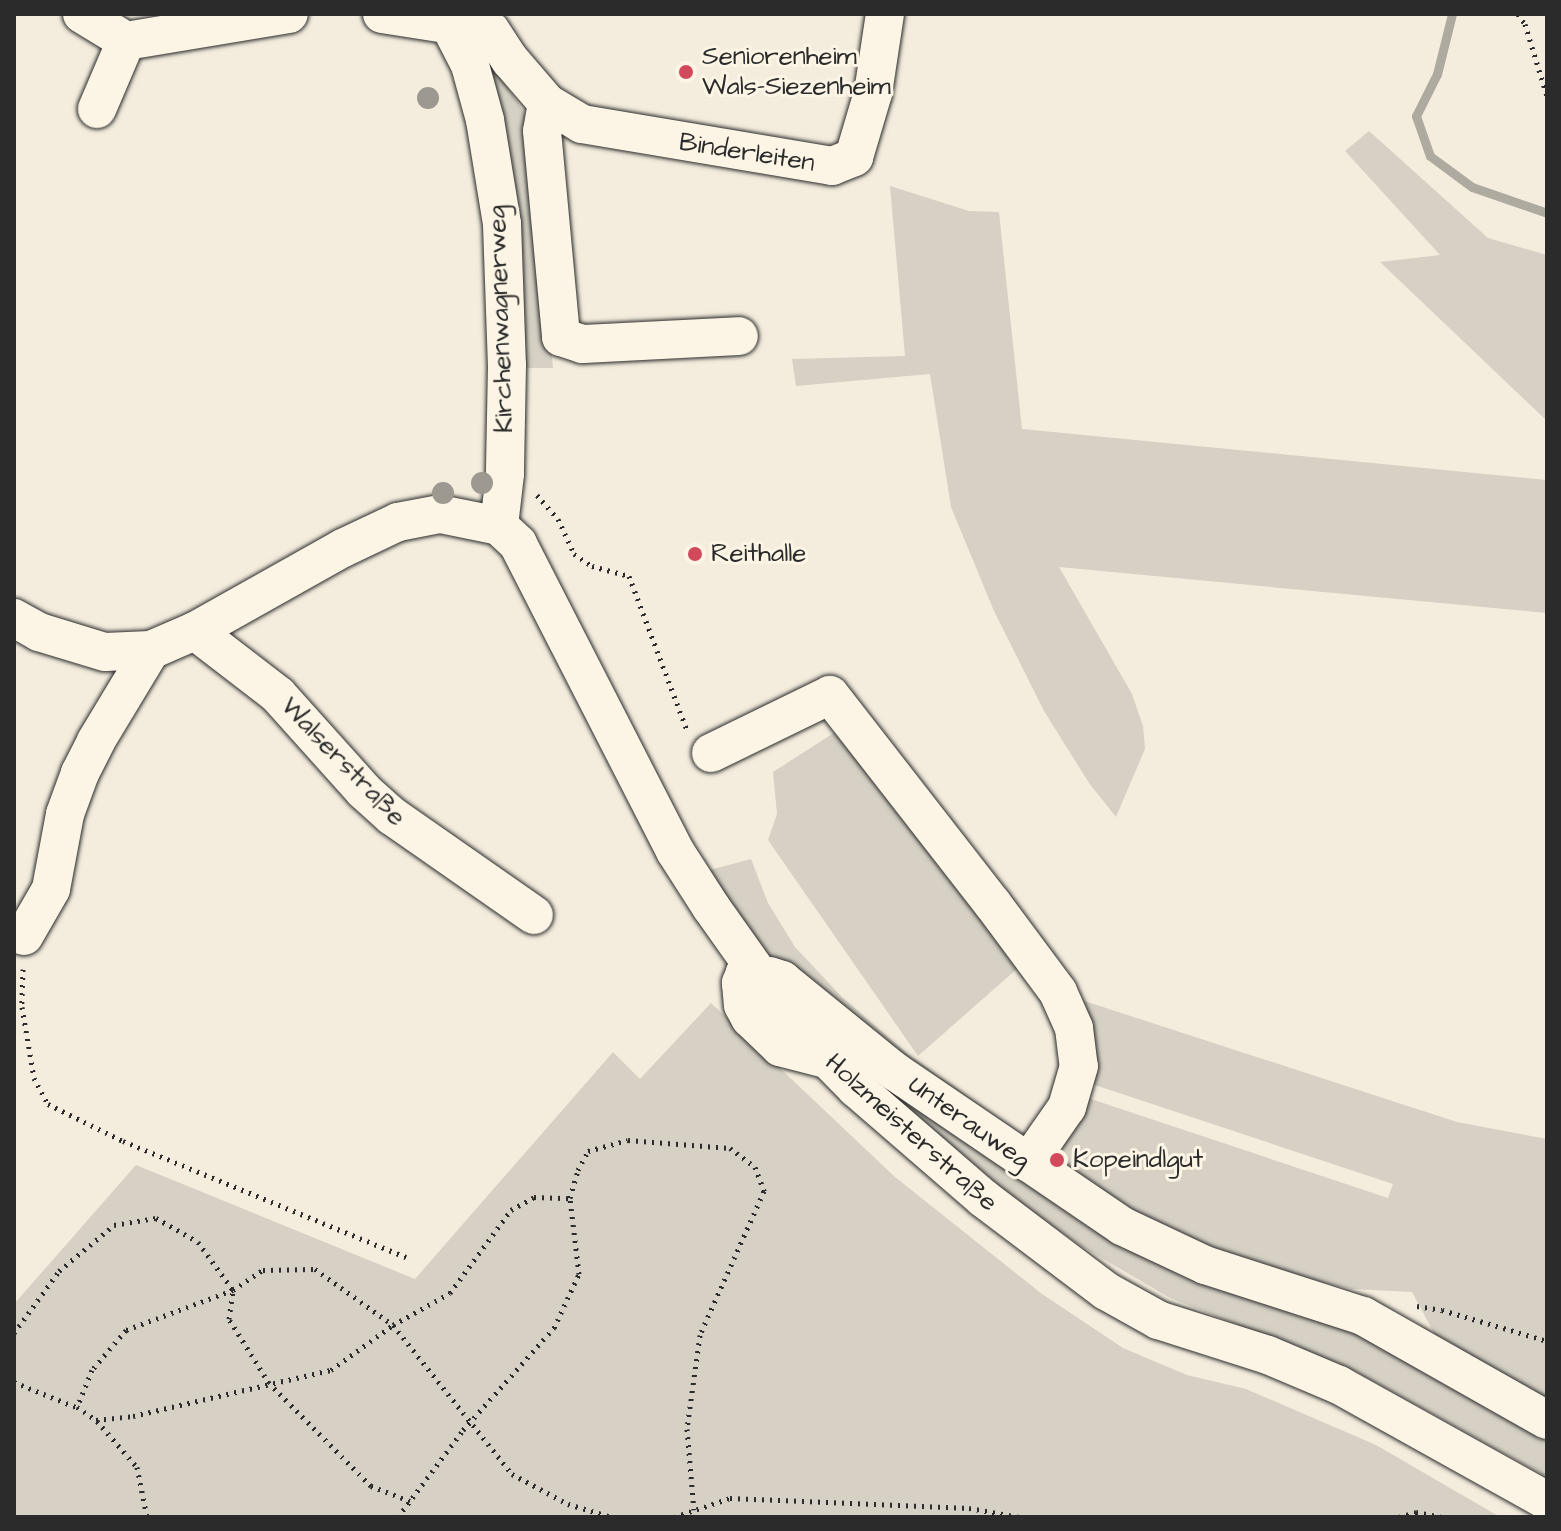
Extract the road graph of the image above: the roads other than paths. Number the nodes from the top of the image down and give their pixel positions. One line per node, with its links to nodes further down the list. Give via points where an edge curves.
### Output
1 (82, 14): 6 (street)
2 (289, 14): 6 (street)
3 (382, 14): 5 (street)
4 (885, 14): 7 (street, Binderleiten, via 873,93 854,157 832,166 582,124)
5 (456, 19): 7 (street, Binderleiten, via 491,31); 10 (street, Kirchenwagnerweg, via 485,120 502,224 507,365)
6 (126, 41): 8 (street)
7 (547, 103): 9 (street, via 542,131 561,337 583,344)
8 (97, 109)
9 (739, 336)
10 (499, 526): 12 (street, via 440,514 398,522); 17 (street, via 518,544 675,851)
11 (14, 618): 13 (street, via 39,632 105,652)
12 (195, 631): 13 (street); 15 (street, Walserstraße, via 278,695 392,816)
13 (151, 650): 16 (street, via 80,773 65,814 51,889)
14 (711, 753): 18 (street, via 830,695 992,903 1058,992 1074,1028 1079,1066 1067,1107)
15 (534, 915)
16 (24, 936)
17 (753, 970): 18 (street, Unterauweg, via 782,980 894,1071); 20 (street, Holzmeisterstraße, via 741,983 743,1005 780,1047 829,1060 919,1146 1106,1291 1158,1320 1268,1355 1339,1385)
18 (1028, 1163): 19 (street, Unterauweg, via 1090,1207 1159,1245 1363,1316)
19 (1547, 1420)
20 (1547, 1501)

